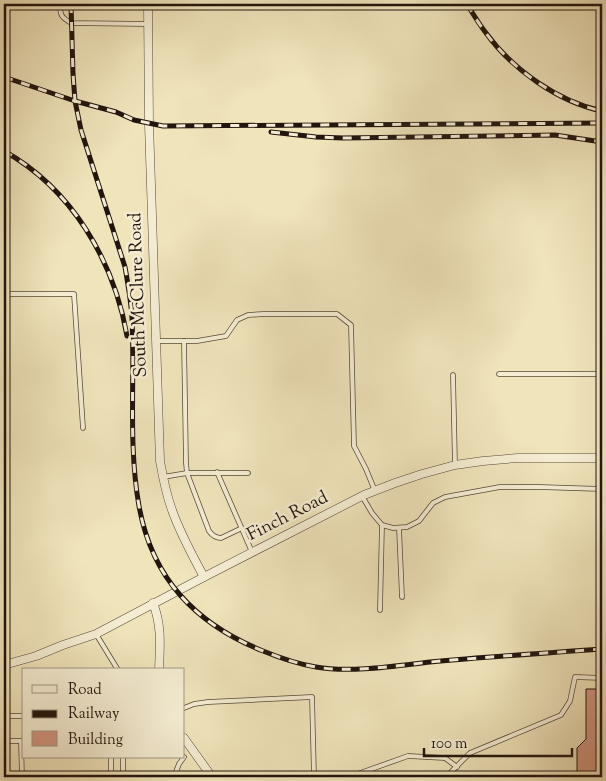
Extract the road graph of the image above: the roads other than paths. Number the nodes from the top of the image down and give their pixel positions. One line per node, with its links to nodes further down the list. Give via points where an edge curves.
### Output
1 (60, 4): 3 (lane, via 63,18 71,23)
2 (148, 4): 3 (street, South McClure Road)
3 (148, 24): 5 (street, South McClure Road)
4 (4, 294): 10 (lane, via 74,294)
5 (156, 341): 6 (lane); 16 (street, South McClure Road)
6 (184, 341): 14 (lane); 18 (lane, via 226,336 237,320 248,315 337,314 351,325 354,446)
7 (454, 374): 12 (lane)
8 (499, 374): 9 (lane)
9 (602, 374)
10 (83, 428)
11 (602, 458): 12 (street, Finch Road, via 518,458)
12 (455, 466): 18 (street, Finch Road, via 395,482)
13 (217, 472): 14 (lane); 15 (lane); 21 (lane)
14 (187, 473): 16 (lane); 21 (lane, via 212,535 221,538)
15 (248, 473)
16 (163, 477): 24 (street, South McClure Road, via 172,511)
17 (602, 489): 22 (lane, via 500,487 445,497 433,503 419,521)
18 (375, 491): 19 (street, Finch Road)
19 (362, 496): 20 (lane); 23 (street, Finch Road)
20 (382, 525): 22 (lane); 27 (lane)
21 (242, 528): 23 (lane)
22 (399, 528): 25 (lane)
23 (252, 552): 24 (street, Finch Road)
24 (204, 577): 26 (street, Finch Road)
25 (402, 597)
26 (153, 603): 28 (street, Finch Road); 31 (street, via 160,624)
27 (380, 610)
28 (96, 634): 29 (street, Finch Road); 30 (lane)
29 (4, 665)
30 (117, 668)
31 (159, 668)
32 (602, 678): 43 (lane, via 575,677 570,701 561,715 470,753)
33 (185, 708): 49 (lane, via 201,702 312,697)
34 (4, 716): 35 (lane)
35 (22, 716)
36 (185, 740): 38 (street)
37 (4, 741): 44 (lane, via 21,742)
38 (190, 747): 39 (lane); 48 (street)
39 (185, 755)
40 (111, 758): 45 (lane)
41 (123, 758): 46 (lane)
42 (183, 758): 47 (lane)
43 (457, 767): 50 (lane, via 445,758 408,756); 51 (lane)
44 (22, 777)
45 (112, 777)
46 (123, 777)
47 (174, 777)
48 (212, 777)
49 (314, 777)
50 (349, 777)
51 (446, 777)

